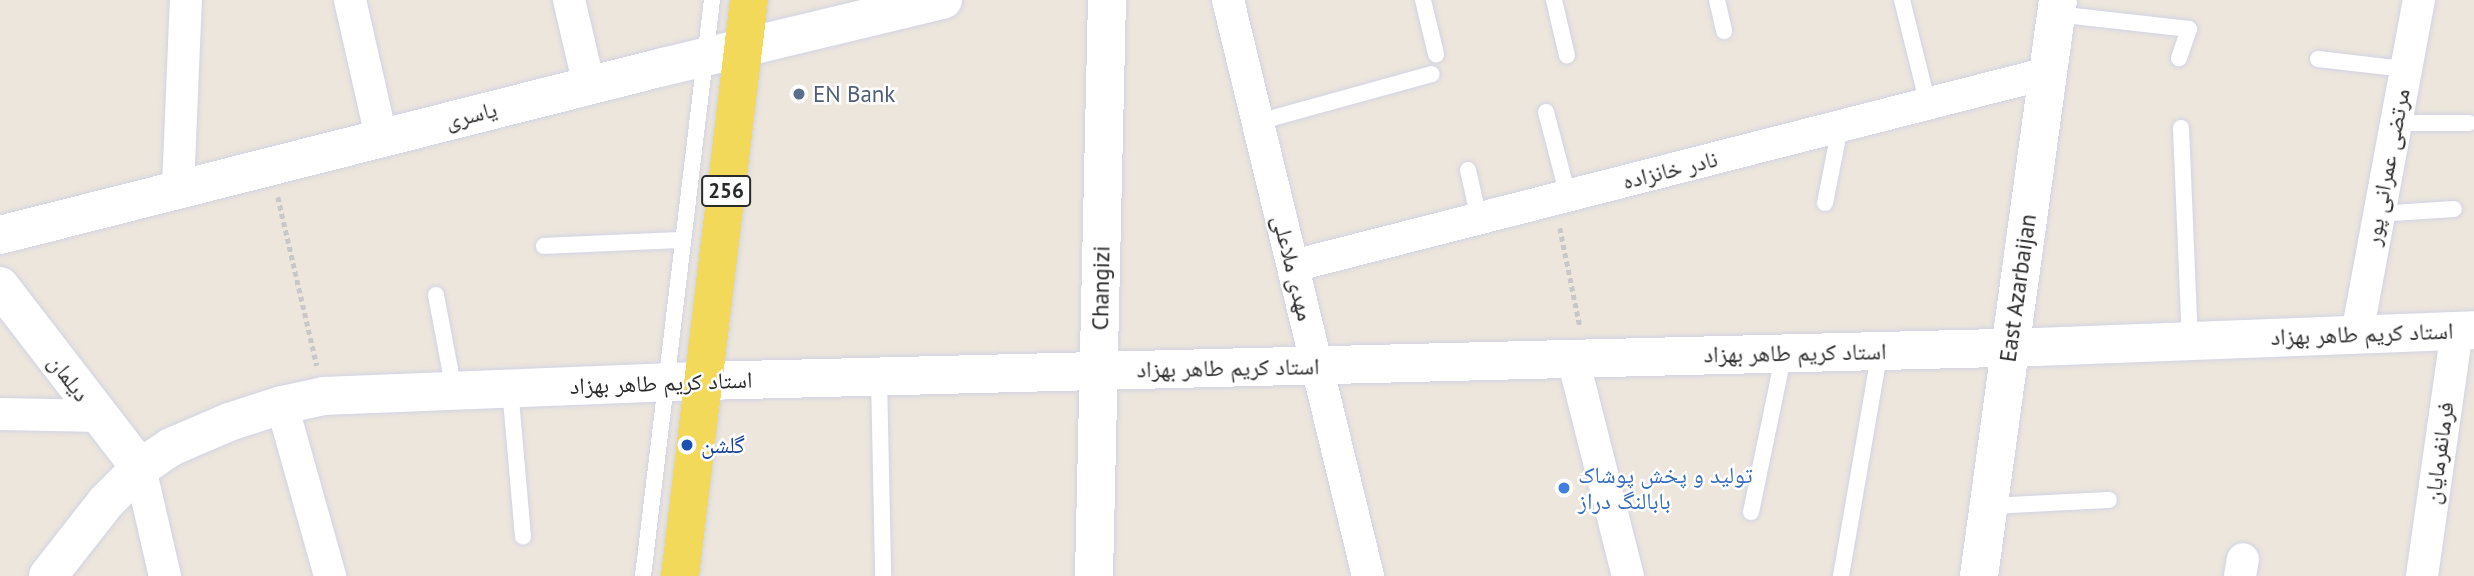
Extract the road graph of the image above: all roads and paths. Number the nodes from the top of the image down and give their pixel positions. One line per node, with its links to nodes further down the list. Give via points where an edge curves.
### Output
1 (186, 0): 36 (street)
2 (350, 0): 33 (street)
3 (569, 0): 25 (street)
4 (712, 0): 18 (lane)
5 (749, 0): 16 (main road, 256)
6 (943, 0): 16 (street, یاسری)
7 (1107, 0): 56 (street, Changizi)
8 (1228, 0): 28 (street, مهدی ملاعلی)
9 (1423, 0): 17 (lane)
10 (1554, 0): 19 (lane)
11 (1717, 0): 15 (lane)
12 (1902, 0): 26 (lane)
13 (2419, 0): 22 (street, مرتضی عمرانی پور)
14 (2057, 7): 20 (lane, via 2189,29); 23 (street, East Azarbaijan)
15 (1724, 32)
16 (743, 47): 18 (street, یاسری); 58 (main road, 256)
17 (1436, 54)
18 (706, 56): 25 (street, یاسری); 43 (lane)
19 (1567, 56)
20 (2179, 58)
21 (2318, 60): 22 (lane)
22 (2405, 69): 29 (street, مرتضی عمرانی پور)
23 (2048, 73): 26 (street, نادر خانزاده); 51 (street, East Azarbaijan)
24 (1432, 74): 28 (lane)
25 (589, 85): 33 (street, یاسری)
26 (1928, 104): 31 (street, نادر خانزاده)
27 (1546, 111): 37 (lane)
28 (1258, 122): 45 (street, مهدی ملاعلی)
29 (2395, 122): 30 (lane); 40 (street, مرتضی عمرانی پور)
30 (2469, 122)
31 (1840, 127): 37 (street, نادر خانزاده); 38 (lane)
32 (2181, 128): 50 (lane)
33 (381, 138): 34 (street, یاسری)
34 (271, 166): 36 (street, یاسری); 62 (path)
35 (1468, 170): 41 (lane)
36 (178, 188): 42 (street, یاسری)
37 (1561, 198): 41 (street, نادر خانزاده); 54 (path)
38 (1825, 203)
39 (2454, 209): 40 (lane)
40 (2377, 214): 49 (street, مرتضی عمرانی پور)
41 (1479, 219): 45 (street, نادر خانزاده)
42 (0, 235)
43 (683, 240): 44 (lane); 59 (lane)
44 (544, 246)
45 (1293, 267): 55 (street, مهدی ملاعلی)
46 (0, 286): 65 (street, دیلمان)
47 (436, 295): 61 (lane)
48 (2465, 330): 49 (street, استاد کریم طاهر بهزاد); 82 (street, فرمانفرمایان)
49 (2357, 334): 50 (street, استاد کریم طاهر بهزاد)
50 (2190, 341): 51 (street, استاد کریم طاهر بهزاد)
51 (2010, 347): 52 (street, استاد کریم طاهر بهزاد); 68 (street, East Azarbaijan)
52 (1880, 351): 53 (street, استاد کریم طاهر بهزاد); 80 (lane)
53 (1784, 353): 54 (street, استاد کریم طاهر بهزاد); 69 (lane)
54 (1580, 359): 55 (street, استاد کریم طاهر بهزاد); 79 (street)
55 (1317, 365): 56 (street, استاد کریم طاهر بهزاد); 78 (street, مهدی ملاعلی)
56 (1099, 371): 57 (street, استاد کریم طاهر بهزاد); 77 (street, Changizi)
57 (879, 377): 58 (street, استاد کریم طاهر بهزاد); 76 (lane)
58 (704, 381): 59 (street, استاد کریم طاهر بهزاد); 75 (main road, 256)
59 (666, 382): 60 (street, استاد کریم طاهر بهزاد); 74 (lane)
60 (510, 388): 61 (street, استاد کریم طاهر بهزاد); 70 (lane)
61 (454, 390): 62 (street, استاد کریم طاهر بهزاد)
62 (324, 396): 63 (street, استاد کریم طاهر بهزاد)
63 (282, 405): 66 (street, استاد کریم طاهر بهزاد, via 197,434); 73 (street)
64 (0, 414): 65 (street)
65 (97, 416): 66 (street, دیلمان)
66 (140, 468): 71 (street, استاد کریم طاهر بهزاد, via 90,520); 72 (street)
67 (2109, 500): 68 (lane)
68 (1988, 506): 81 (street, East Azarbaijan)
69 (1751, 512)
70 (523, 536)
71 (48, 576)
72 (165, 576)
73 (330, 576)
74 (643, 576)
75 (680, 576)
76 (883, 576)
77 (1094, 576)
78 (1368, 576)
79 (1628, 576)
80 (1841, 576)
81 (1979, 576)
82 (2422, 576)

